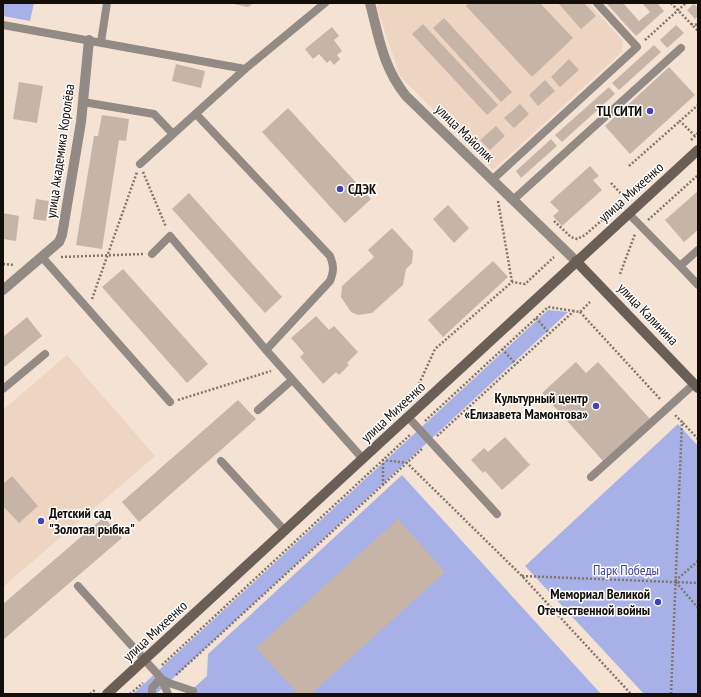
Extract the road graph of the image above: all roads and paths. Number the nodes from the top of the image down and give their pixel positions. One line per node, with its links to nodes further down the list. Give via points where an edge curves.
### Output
1 (107, 3): 13 (lane)
2 (325, 3): 16 (lane)
3 (370, 3): 31 (street, улица Майолик, via 387,68 395,82 406,96)
4 (597, 3): 14 (lane)
5 (671, 3): 7 (path)
6 (686, 3): 7 (path)
7 (678, 10): 8 (path); 14 (path)
8 (691, 24): 10 (path); 11 (path)
9 (3, 25): 12 (lane)
10 (698, 25)
11 (698, 31)
12 (89, 40): 13 (lane); 17 (street, улица Академика Королёва)
13 (101, 42): 16 (lane)
14 (637, 47): 31 (lane)
15 (680, 48): 21 (lane)
16 (245, 69): 19 (lane)
17 (83, 102): 23 (lane, via 154,114); 46 (street, улица Академика Королёва, via 62,235 59,242)
18 (698, 105): 20 (path)
19 (196, 114): 23 (lane); 61 (lane, via 330,256 334,264 330,281)
20 (680, 121): 25 (path); 29 (path)
21 (592, 129): 24 (lane); 34 (lane)
22 (698, 133): 25 (path)
23 (173, 134): 28 (lane)
24 (598, 136)
25 (695, 136): 26 (path)
26 (689, 141)
27 (698, 150): 39 (street, улица Михеенко)
28 (140, 164): 42 (path); 45 (path)
29 (630, 166)
30 (698, 175): 41 (path)
31 (492, 180): 37 (street, улица Майолик)
32 (611, 183): 36 (path)
33 (643, 183): 36 (path)
34 (530, 185): 35 (lane); 37 (lane)
35 (536, 191)
36 (626, 198): 40 (path, via 585,235 577,239 571,237)
37 (513, 200): 48 (street, улица Майолик)
38 (498, 201): 51 (path)
39 (628, 213): 41 (lane); 48 (street, улица Михеенко)
40 (549, 217)
41 (642, 226): 49 (lane); 50 (path, via 636,232)
42 (170, 236): 44 (lane); 61 (lane)
43 (698, 250): 49 (lane)
44 (152, 254): 45 (path)
45 (108, 255): 46 (path); 55 (path)
46 (42, 257): 53 (street, улица Академика Королёва); 55 (lane)
47 (554, 257): 51 (path, via 525,284)
48 (576, 261): 66 (street, улица Калинина); 72 (street, улица Михеенко)
49 (680, 266): 52 (lane)
50 (620, 274)
51 (512, 282): 68 (path, via 435,349)
52 (698, 285)
53 (3, 290)
54 (590, 302): 57 (path)
55 (88, 310): 69 (lane)
56 (574, 310): 57 (path); 58 (path, via 548,307); 59 (path)
57 (580, 312): 70 (path)
58 (536, 318): 59 (path); 60 (path)
59 (549, 333): 63 (path)
60 (502, 349): 63 (path); 74 (path)
61 (266, 350): 64 (lane)
62 (45, 354): 67 (lane)
63 (516, 364): 76 (path)
64 (281, 368): 65 (lane); 69 (path)
65 (292, 380): 71 (lane); 77 (lane)
66 (696, 386): 70 (lane)
67 (3, 389)
68 (414, 396)
69 (170, 402)
70 (668, 407): 73 (path); 81 (lane)
71 (258, 410)
72 (408, 417): 74 (lane); 77 (street, улица Михеенко)
73 (682, 422): 75 (path); 87 (path)
74 (418, 427): 76 (lane); 78 (path)
75 (698, 439)
76 (431, 441): 80 (path); 83 (lane)
77 (363, 459): 84 (street, улица Михеенко)
78 (383, 460): 80 (path); 82 (path); 92 (path)
79 (221, 461): 84 (lane)
80 (407, 463): 82 (path); 86 (path)
81 (591, 477)
82 (383, 485): 93 (path)
83 (497, 514)
84 (284, 531): 91 (street, улица Михеенко)
85 (698, 561): 87 (path)
86 (522, 576): 87 (path); 101 (path)
87 (676, 581): 88 (path); 90 (path); 102 (path)
88 (698, 583)
89 (78, 586): 91 (lane)
90 (698, 608)
91 (144, 660): 92 (lane); 97 (street, улица Михеенко)
92 (155, 671): 93 (lane); 98 (path)
93 (165, 680): 95 (lane); 99 (lane, via 152,688); 100 (lane)
94 (102, 684): 96 (path)
95 (193, 691)
96 (90, 694)
97 (107, 694)
98 (130, 694)
99 (152, 694)
100 (168, 694)
101 (631, 694)
102 (672, 694)

